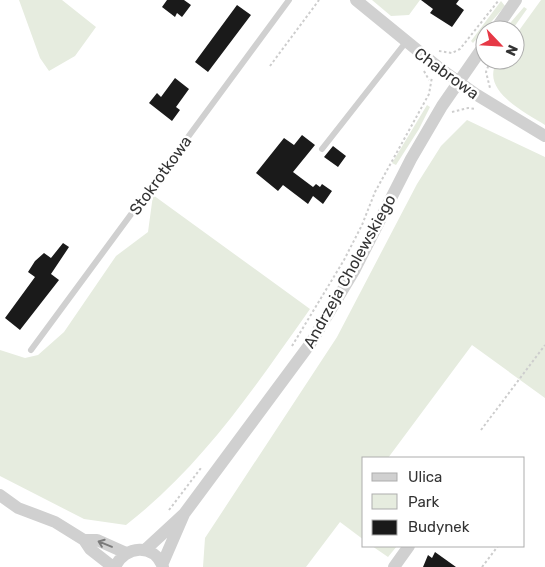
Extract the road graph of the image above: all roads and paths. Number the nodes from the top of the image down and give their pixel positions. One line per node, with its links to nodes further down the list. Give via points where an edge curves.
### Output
1 (289, 0): 23 (lane, Stokrotkowa)
2 (319, 0): 12 (path)
3 (356, 0): 7 (street, Chabrowa)
4 (499, 0): 8 (path)
5 (516, 0): 6 (street)
6 (502, 20)
7 (406, 42): 16 (street, Chabrowa); 20 (lane)
8 (463, 45): 9 (path); 10 (path)
9 (469, 50)
10 (444, 59)
11 (475, 59): 16 (street, Andrzeja Cholewskiego)
12 (270, 66)
13 (487, 70): 15 (path)
14 (432, 76): 22 (path, via 429,94 375,192 348,251)
15 (487, 80)
16 (459, 82): 19 (street, Chabrowa); 28 (street, Andrzeja Cholewskiego, via 411,159 354,270 310,344)
17 (468, 108): 18 (path)
18 (450, 111)
19 (545, 136)
20 (322, 149)
21 (545, 344): 24 (path)
22 (291, 348)
23 (31, 350)
24 (481, 430)
25 (202, 467): 27 (path)
26 (0, 495): 29 (street, via 18,508 55,522)
27 (167, 512)
28 (184, 514): 32 (street, Andrzeja Cholewskiego); 34 (street, Andrzeja Cholewskiego)
29 (84, 540): 33 (street, one-way to 29, via 97,540); 35 (street)
30 (409, 547): 36 (street)
31 (497, 547): 37 (path)
32 (145, 550): 33 (street, via 135,549); 34 (street, via 154,554)
33 (126, 553): 35 (street)
34 (162, 566)
35 (114, 567)
36 (394, 567)
37 (482, 567)

